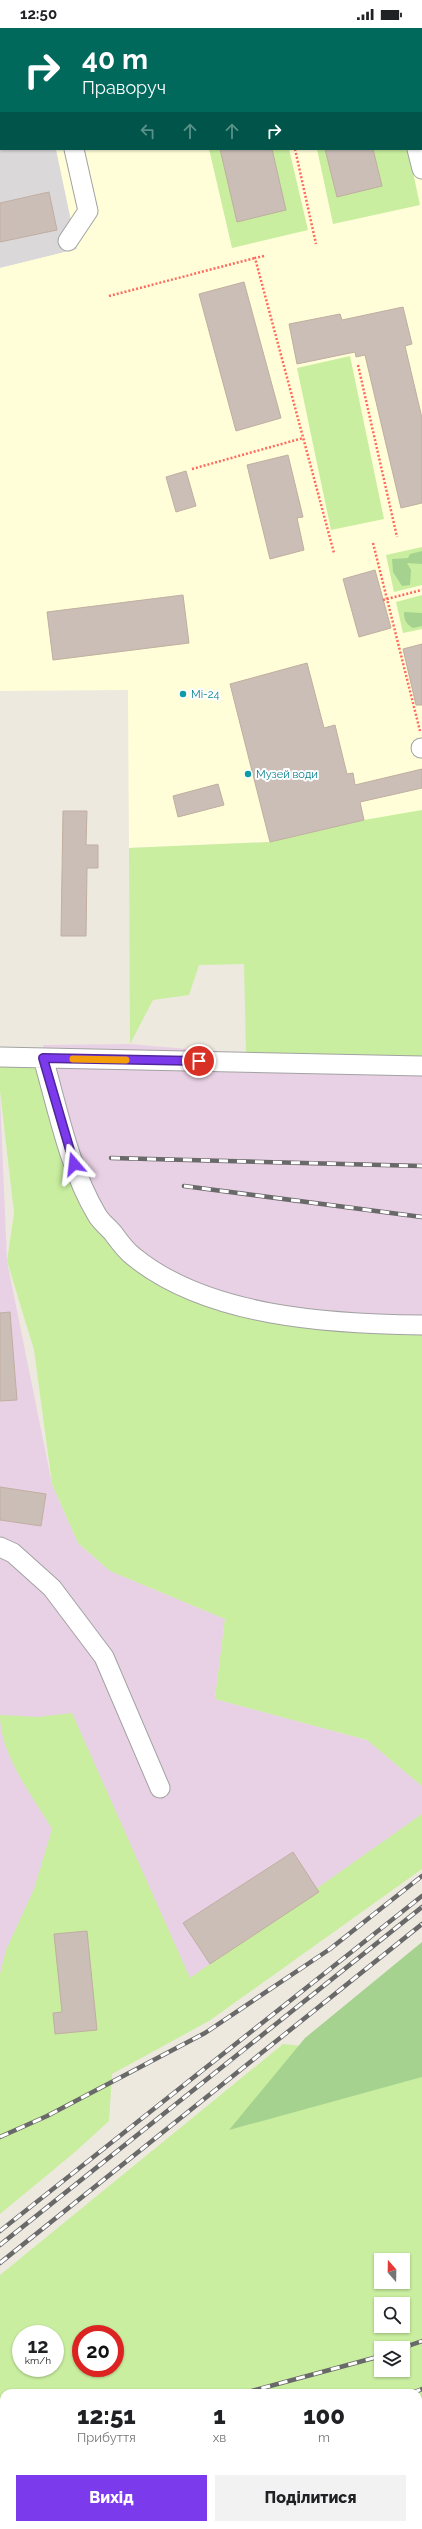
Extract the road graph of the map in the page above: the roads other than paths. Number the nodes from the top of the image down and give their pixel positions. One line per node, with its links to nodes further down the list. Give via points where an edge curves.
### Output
1 (74, 150): 4 (lane, via 88,211)
2 (417, 150): 3 (lane)
3 (422, 169)
4 (68, 240)
5 (0, 1057): 6 (lane)
6 (43, 1058): 7 (lane); 8 (lane, via 74,1164 97,1215 132,1256 173,1281 210,1297 281,1315 354,1324)
7 (422, 1066)
8 (422, 1325)
9 (0, 1547): 10 (lane, via 12,1553 52,1588 104,1657)
10 (160, 1788)

